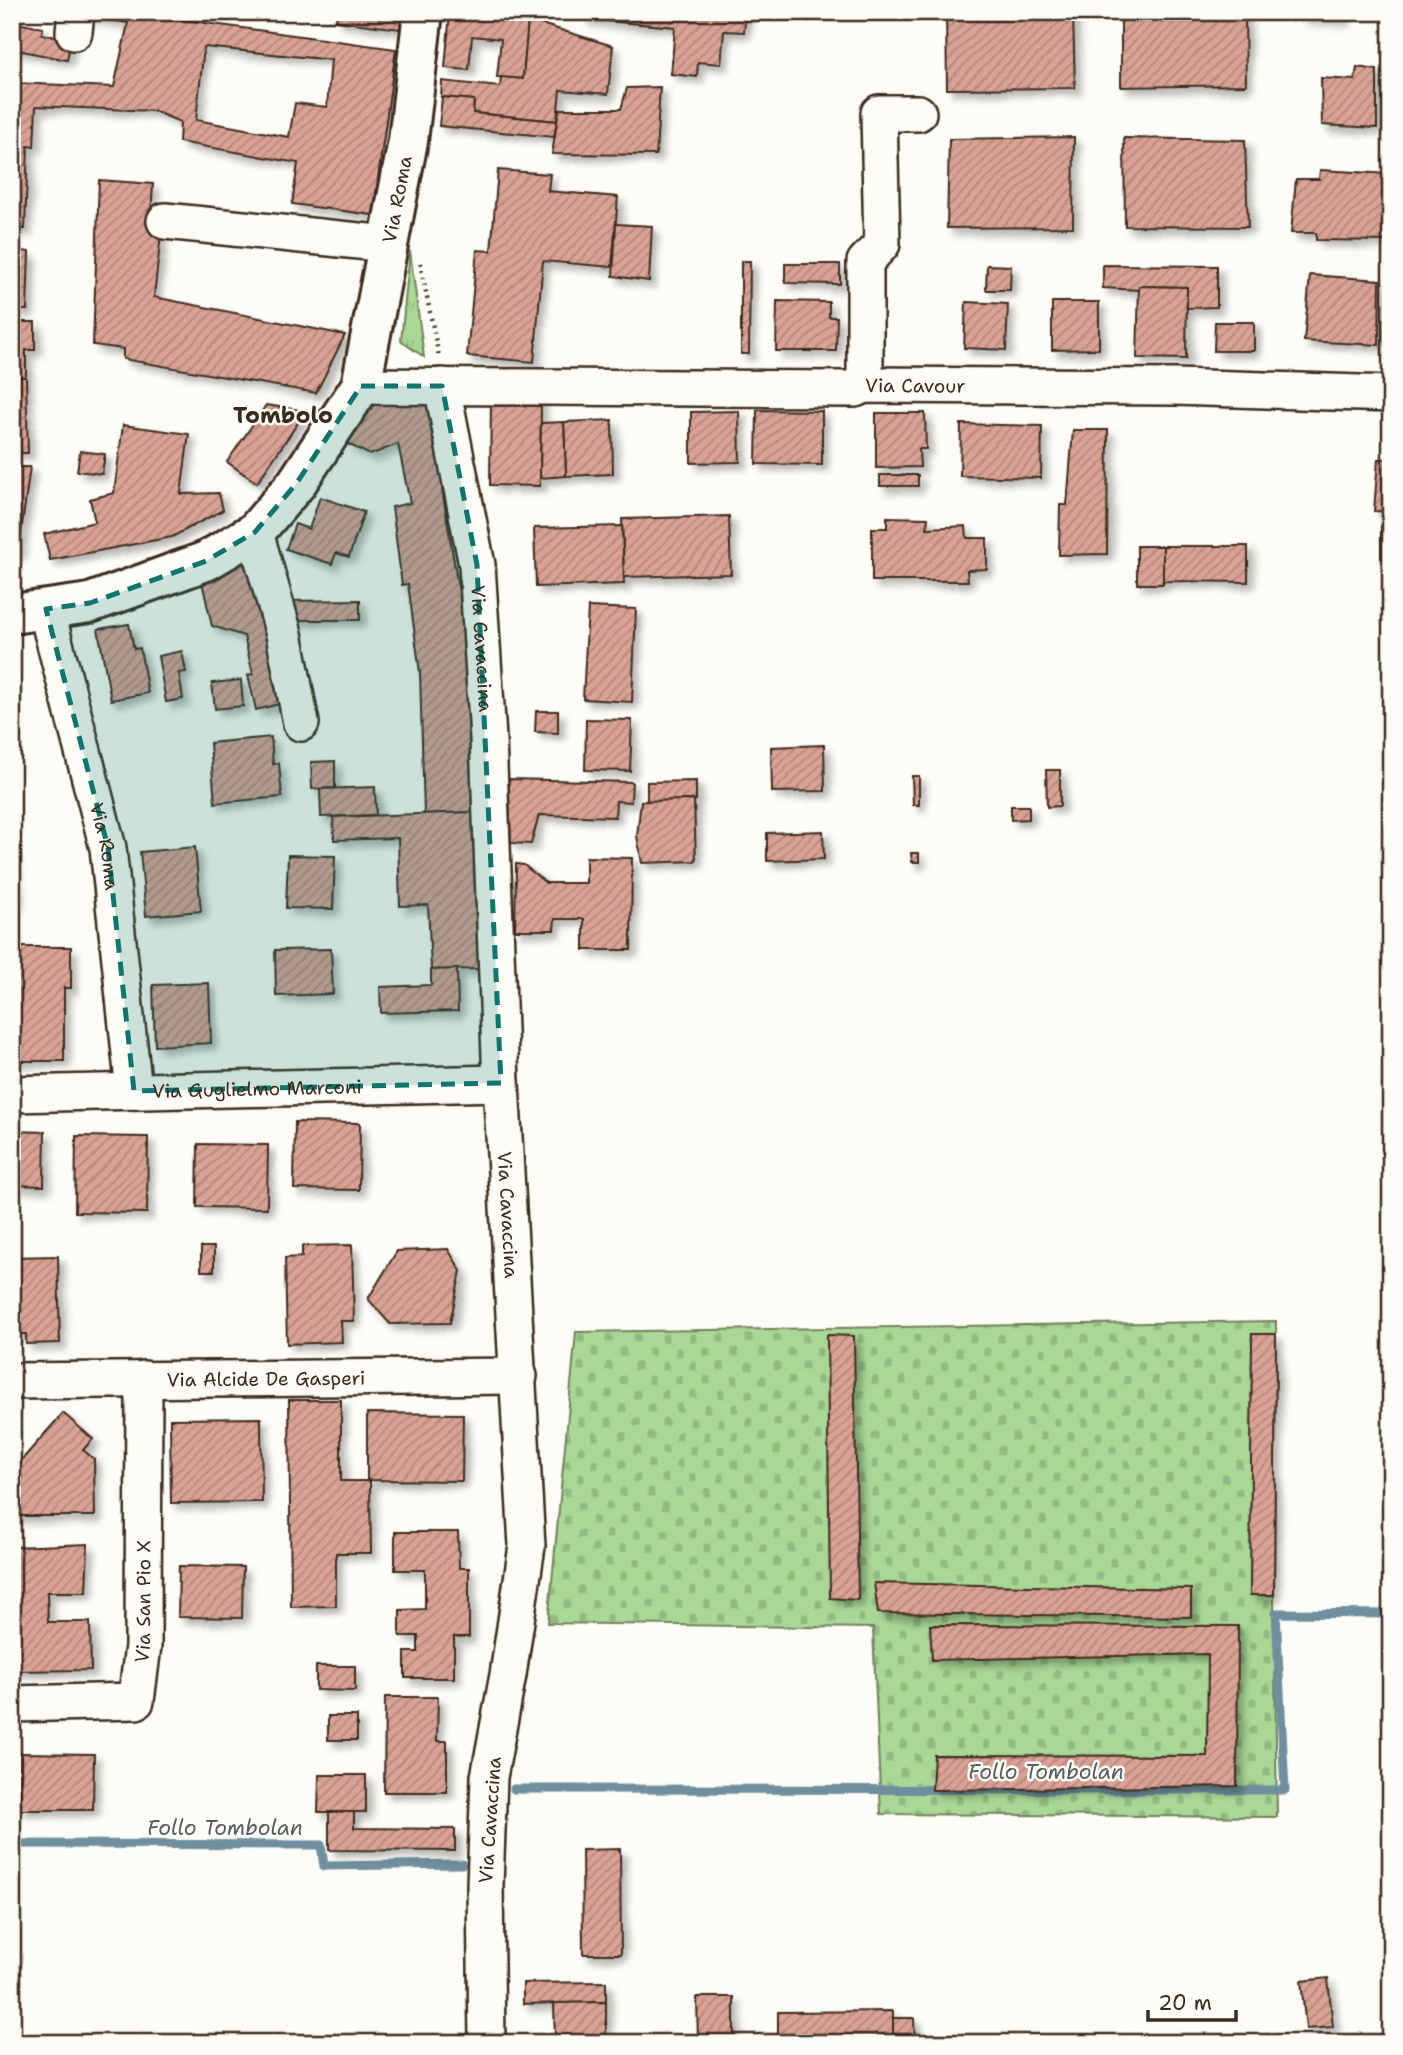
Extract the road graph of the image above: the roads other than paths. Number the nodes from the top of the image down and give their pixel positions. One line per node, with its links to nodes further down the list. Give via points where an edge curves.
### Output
1 (423, 12): 4 (main road, Via Roma, via 408,141)
2 (918, 113): 5 (street, via 879,113 882,244 865,262)
3 (165, 221): 4 (street)
4 (404, 252): 6 (main road, Via Roma)
5 (865, 385): 7 (street, Via Cavour, via 855,389); 8 (street, Via Cavour)
6 (361, 386): 7 (street); 9 (main road, Via Roma, via 296,484)
7 (442, 386): 12 (street, Via Cavaccina, via 477,565)
8 (1391, 394)
9 (255, 531): 10 (main road, Via Roma, via 206,561 90,603); 11 (street, via 284,634)
10 (29, 612): 13 (street, Via Roma, via 108,848)
11 (301, 723)
12 (501, 1083): 13 (street, Via Guglielmo Marconi); 15 (street, Via Cavaccina)
13 (134, 1091): 14 (street, Via Guglielmo Marconi)
14 (12, 1094)
15 (519, 1376): 16 (street, Via Alcide De Gasperi); 19 (street, Via Cavaccina, via 527,1546 489,1777)
16 (144, 1379): 17 (street, Via Alcide De Gasperi); 18 (street, Via San Pio X, via 143,1646 136,1701)
17 (12, 1381)
18 (12, 1704)
19 (487, 2043)

